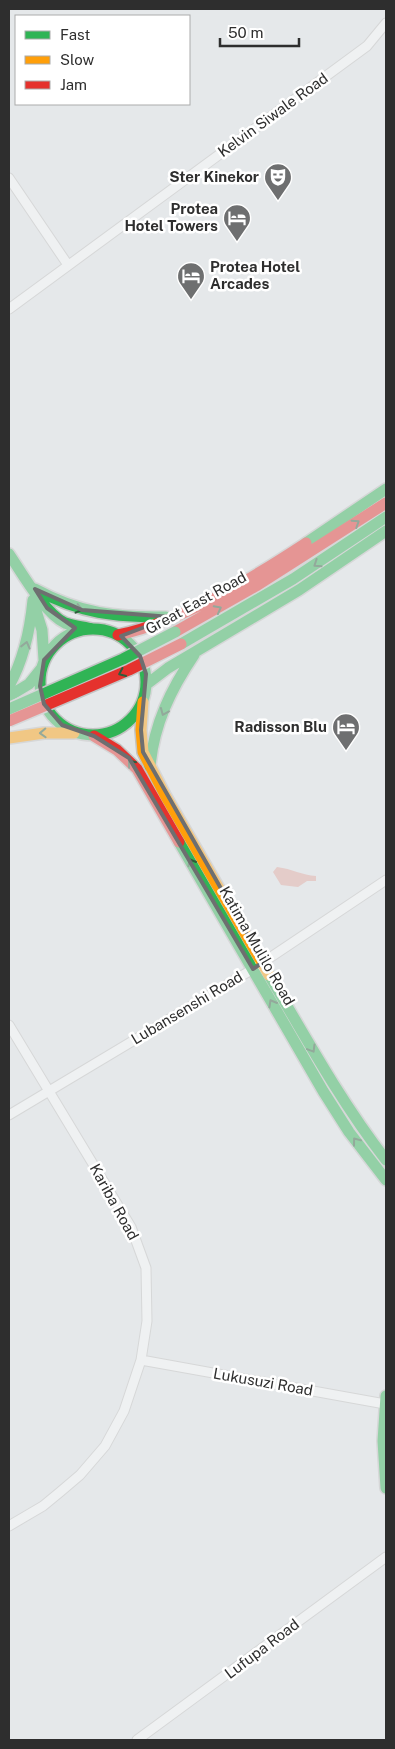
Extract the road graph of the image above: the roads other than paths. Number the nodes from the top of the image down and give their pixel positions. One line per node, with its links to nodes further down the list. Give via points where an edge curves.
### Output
1 (386, 23): 3 (street, Kelvin Siwale Road, via 368,46)
2 (9, 178): 3 (street)
3 (68, 265): 4 (street, Kelvin Siwale Road)
4 (9, 309)
5 (386, 490): 12 (main road, Great East Road, via 263,572 228,592)
6 (386, 503): 21 (main road, Great East Road, one-way to 6, bridge, via 123,659 232,602)
7 (386, 517): 22 (main road, Great East Road, one-way to 22, bridge, via 293,579 181,644)
8 (386, 531): 15 (main road, via 299,590)
9 (9, 554): 11 (main road)
10 (9, 568): 11 (main road)
11 (34, 595): 12 (main road, one-way to 12, via 82,610 138,617); 13 (main road, via 66,622); 16 (main road, via 46,648); 18 (main road, one-way to 11, via 26,647)
12 (171, 617): 14 (main road, Great East Road)
13 (92, 629): 14 (main road); 16 (main road, via 64,638 49,652)
14 (118, 635): 17 (main road, via 140,656)
15 (194, 653): 17 (main road); 26 (main road, one-way to 26, via 158,726 152,743)
16 (43, 664): 19 (main road, via 29,684); 23 (main road, via 41,695 49,712 62,726)
17 (147, 684): 20 (main road)
18 (9, 686)
19 (9, 696)
20 (143, 702): 24 (main road, via 127,723 112,732); 26 (main road, Katima Mulilo Road, via 141,742)
21 (9, 709)
22 (9, 721)
23 (78, 734): 24 (main road); 25 (main road, one-way to 25, via 44,733)
24 (94, 736): 29 (main road, Katima Mulilo Road, one-way to 24, via 137,769 115,747)
25 (9, 738)
26 (150, 766): 28 (main road, Katima Mulilo Road)
27 (386, 880): 28 (street, Lubansenshi Road)
28 (263, 962): 29 (street, Lubansenshi Road); 33 (main road, Katima Mulilo Road, one-way to 33, via 333,1084)
29 (253, 969): 31 (street, Lubansenshi Road); 34 (main road, Katima Mulilo Road, one-way to 29, via 323,1091)
30 (9, 1025): 31 (street, Kariba Road)
31 (49, 1090): 32 (street, Lubansenshi Road); 35 (street, Kariba Road, via 131,1227 146,1268 146,1321)
32 (9, 1115)
33 (386, 1160)
34 (386, 1180)
35 (141, 1360): 36 (street, Lukusuzi Road); 38 (street, Kariba Road, via 124,1411 105,1446 60,1492)
36 (385, 1400): 37 (main road, via 383,1449)
37 (386, 1488)
38 (9, 1526)
39 (386, 1557): 40 (street, Lufupa Road)
40 (138, 1740)

